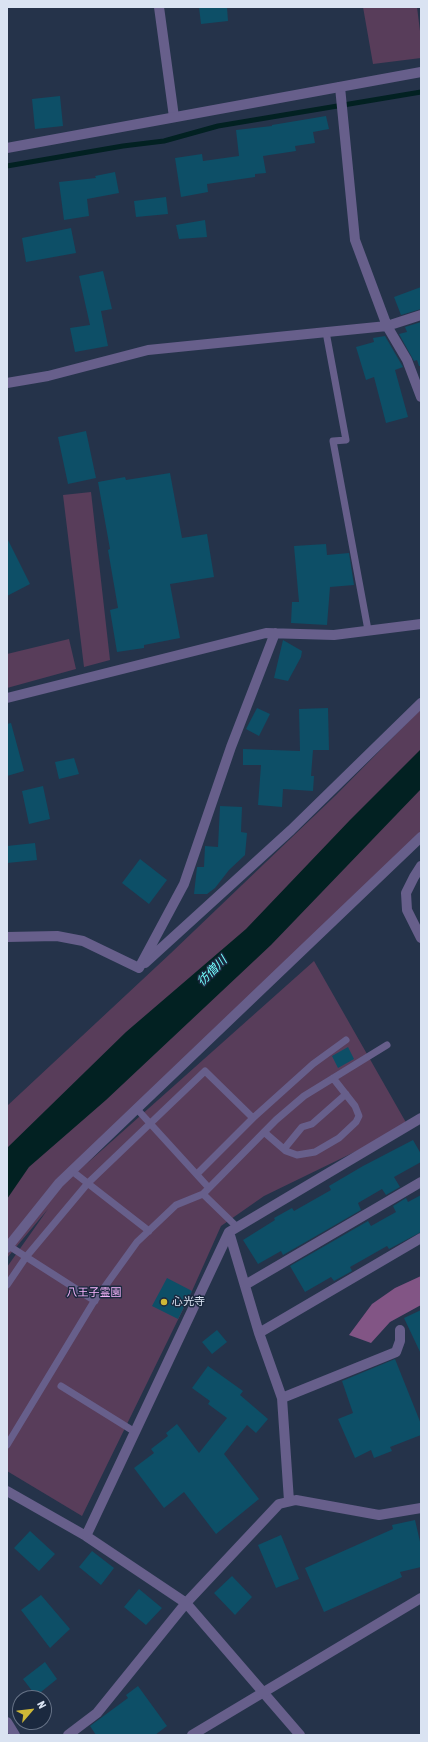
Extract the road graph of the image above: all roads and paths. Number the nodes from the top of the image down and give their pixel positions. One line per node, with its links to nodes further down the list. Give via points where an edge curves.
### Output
1 (159, 7): 4 (street)
2 (421, 72): 3 (street)
3 (340, 87): 4 (street); 7 (street, via 355,240)
4 (174, 117): 5 (street)
5 (7, 148)
6 (421, 315): 7 (street)
7 (387, 326): 8 (street); 10 (street, via 407,360)
8 (326, 332): 9 (street, via 148,350 48,376); 12 (lane, via 346,440 333,441)
9 (7, 383)
10 (421, 397)
11 (421, 624): 12 (street)
12 (368, 630): 13 (street, via 334,635)
13 (275, 633): 14 (street, via 266,633); 20 (street, via 231,747 184,884)
14 (7, 698)
15 (421, 703): 20 (street, via 291,830)
16 (421, 837): 25 (street)
17 (421, 866): 19 (street, via 406,893 407,910)
18 (7, 937): 20 (street, via 57,936 83,942)
19 (421, 938)
20 (139, 968)
21 (346, 1040): 26 (lane, via 313,1064)
22 (387, 1045): 23 (lane)
23 (333, 1078): 24 (lane); 29 (lane, via 304,1096)
24 (346, 1094): 30 (lane, via 312,1124 302,1127); 30 (lane, via 359,1116 339,1138 315,1152 296,1155)
25 (136, 1108): 28 (lane); 31 (street)
26 (253, 1118): 28 (lane, via 205,1071); 32 (lane)
27 (421, 1118): 37 (street)
28 (150, 1123): 32 (lane); 34 (lane)
29 (264, 1132): 30 (lane); 35 (lane)
30 (284, 1149)
31 (72, 1171): 34 (lane); 40 (street, via 59,1183)
32 (197, 1174): 35 (lane)
33 (421, 1182): 43 (street)
34 (88, 1183): 38 (lane); 41 (lane)
35 (209, 1188): 36 (lane)
36 (203, 1194): 37 (lane); 38 (lane, via 176,1205)
37 (233, 1229): 43 (street); 49 (street)
38 (148, 1231): 44 (lane, via 137,1242)
39 (421, 1238): 46 (street)
40 (8, 1247): 41 (lane)
41 (26, 1257): 42 (lane); 44 (lane)
42 (7, 1285)
43 (245, 1285): 46 (street)
44 (95, 1301): 50 (lane)
45 (400, 1330): 48 (street, via 396,1352)
46 (259, 1333): 48 (street)
47 (61, 1386): 49 (lane)
48 (282, 1398): 52 (street)
49 (135, 1432): 54 (street)
50 (7, 1445)
51 (7, 1491): 54 (street)
52 (289, 1501): 53 (street, via 296,1500 379,1515); 56 (street, via 279,1504)
53 (421, 1508)
54 (86, 1536): 56 (street)
55 (421, 1598): 57 (street)
56 (186, 1603): 57 (street); 60 (street, via 97,1714)
57 (262, 1693): 61 (street); 62 (street)
58 (7, 1722): 59 (street)
59 (15, 1735)
60 (68, 1735)
61 (192, 1735)
62 (300, 1735)

